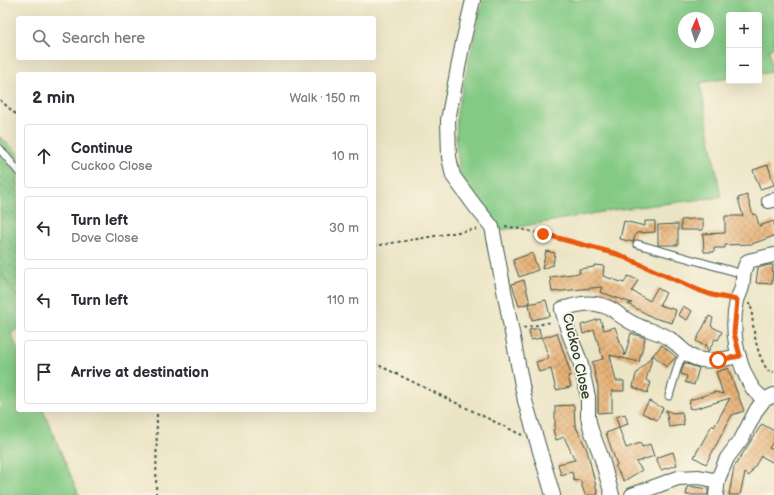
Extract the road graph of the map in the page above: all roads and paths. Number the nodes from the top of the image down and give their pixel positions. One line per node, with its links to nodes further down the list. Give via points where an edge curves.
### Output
1 (474, 0): 6 (street, via 448,120 449,157 453,176)
2 (0, 100): 3 (path)
3 (16, 114)
4 (0, 149): 5 (lane)
5 (16, 169)
6 (492, 227): 8 (path); 11 (path, via 504,226 543,234 617,254 698,290); 13 (street)
7 (637, 244): 10 (lane)
8 (376, 246)
9 (774, 255): 10 (street, via 748,261)
10 (743, 274): 11 (street, via 742,288)
11 (737, 300): 15 (street, via 734,333); 17 (path, via 751,304 757,346 764,366 768,371)
12 (565, 319): 13 (path); 14 (street, Cuckoo Close, via 562,309 598,303 639,326 659,332 671,339); 25 (street, Cuckoo Close, via 580,361 588,397 591,430)
13 (512, 331): 21 (street, via 525,401)
14 (685, 353): 15 (street, Cuckoo Close, via 703,360); 18 (lane)
15 (740, 356): 19 (street, via 743,370 754,391)
16 (376, 364): 21 (path)
17 (774, 372)
18 (669, 396)
19 (769, 398): 22 (street, via 757,409 742,438 727,458)
20 (157, 412): 23 (path)
21 (536, 442): 24 (street)
22 (718, 481): 26 (street, via 699,477 678,478); 27 (street)
23 (156, 495)
24 (553, 495)
25 (612, 495)
26 (632, 495)
27 (716, 495)

